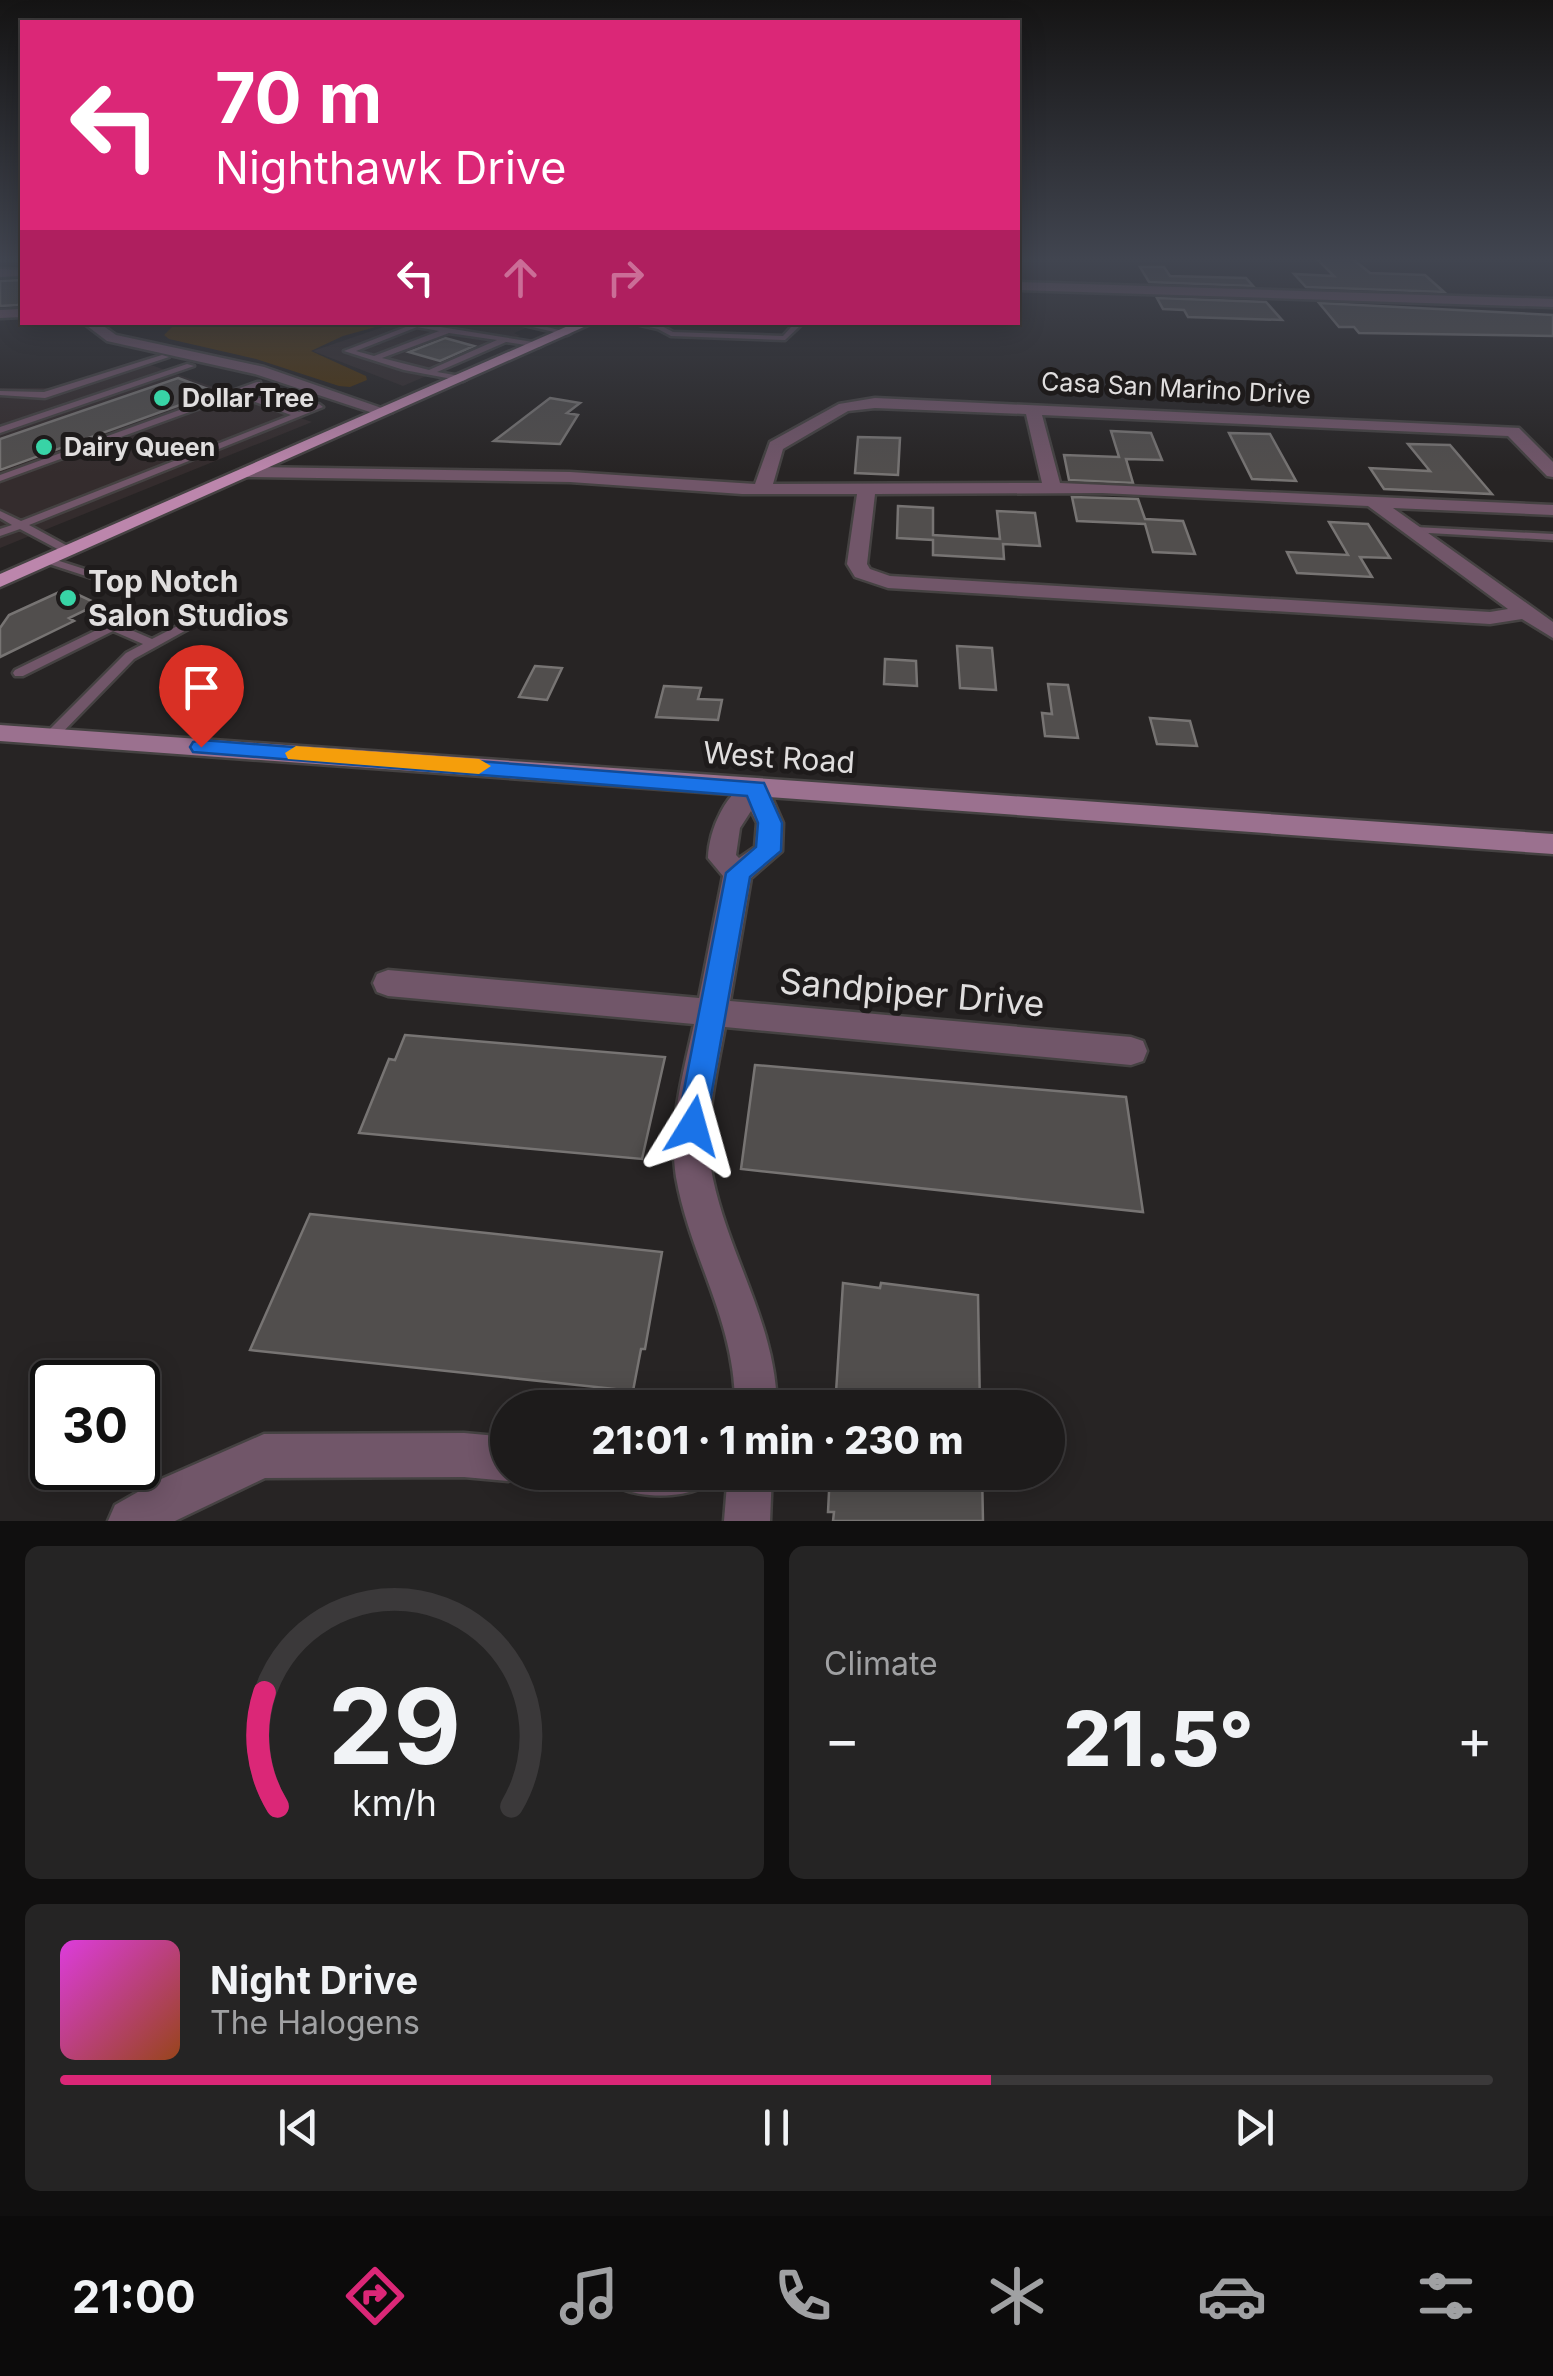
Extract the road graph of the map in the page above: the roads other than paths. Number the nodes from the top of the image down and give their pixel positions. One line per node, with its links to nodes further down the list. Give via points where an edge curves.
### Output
1 (98, 330): 10 (street)
2 (402, 330): 13 (lane, via 348,350)
3 (448, 330): 9 (lane); 13 (lane)
4 (556, 330): 8 (lane)
5 (571, 330): 8 (main road)
6 (664, 330): 7 (lane, via 786,338)
7 (793, 330)
8 (567, 332): 11 (main road)
9 (505, 340): 11 (lane); 15 (lane)
10 (138, 344): 12 (street); 16 (street)
11 (540, 344): 17 (main road)
12 (165, 357): 14 (street); 20 (lane, via 45,395)
13 (372, 359): 15 (lane)
14 (190, 366): 18 (street); 26 (lane)
15 (430, 372): 17 (lane)
16 (278, 376): 18 (street); 23 (street)
17 (463, 379): 23 (main road)
18 (257, 384): 19 (lane); 21 (street)
19 (236, 392): 24 (lane); 29 (lane)
20 (2, 395)
21 (318, 407): 24 (lane); 25 (street)
22 (1033, 410): 28 (street, Casa San Marino Drive, via 1513,431); 30 (street); 31 (street, Casa San Marino Drive, via 852,405 776,446)
23 (385, 412): 25 (main road)
24 (299, 415): 36 (lane)
25 (361, 423): 27 (main road)
26 (0, 430)
27 (248, 472): 31 (street, via 570,477); 40 (main road)
28 (1553, 472)
29 (0, 478)
30 (1052, 488): 32 (street); 33 (street)
31 (762, 489): 32 (street)
32 (867, 489): 44 (street, via 858,564 862,573 888,582 1490,618)
33 (1372, 501): 34 (street); 37 (street)
34 (1553, 510)
35 (0, 514): 36 (lane)
36 (20, 525): 38 (lane); 40 (lane)
37 (1415, 530): 39 (lane); 44 (street)
38 (0, 533)
39 (1553, 537)
40 (68, 550): 41 (main road)
41 (47, 560): 42 (main road); 43 (lane)
42 (0, 581)
43 (133, 588)
44 (1527, 612): 46 (street)
45 (195, 622): 47 (lane)
46 (1553, 632)
47 (152, 644): 48 (lane, via 112,626); 50 (lane, via 130,656)
48 (19, 673)
49 (0, 733): 50 (street, West Road)
50 (51, 736): 51 (street, West Road)
51 (756, 788): 52 (street, West Road); 53 (street, via 770,823 768,851); 53 (street, via 721,835 722,858)
52 (1553, 844)
53 (738, 873): 55 (street)
54 (388, 983): 55 (street, Sandpiper Drive)
55 (712, 1015): 56 (street, Sandpiper Drive); 57 (street, via 691,1151)
56 (1131, 1051)
57 (757, 1390)
58 (490, 1457): 60 (street, via 264,1456)
59 (749, 1490): 61 (street)
60 (131, 1521)
61 (747, 1521)

